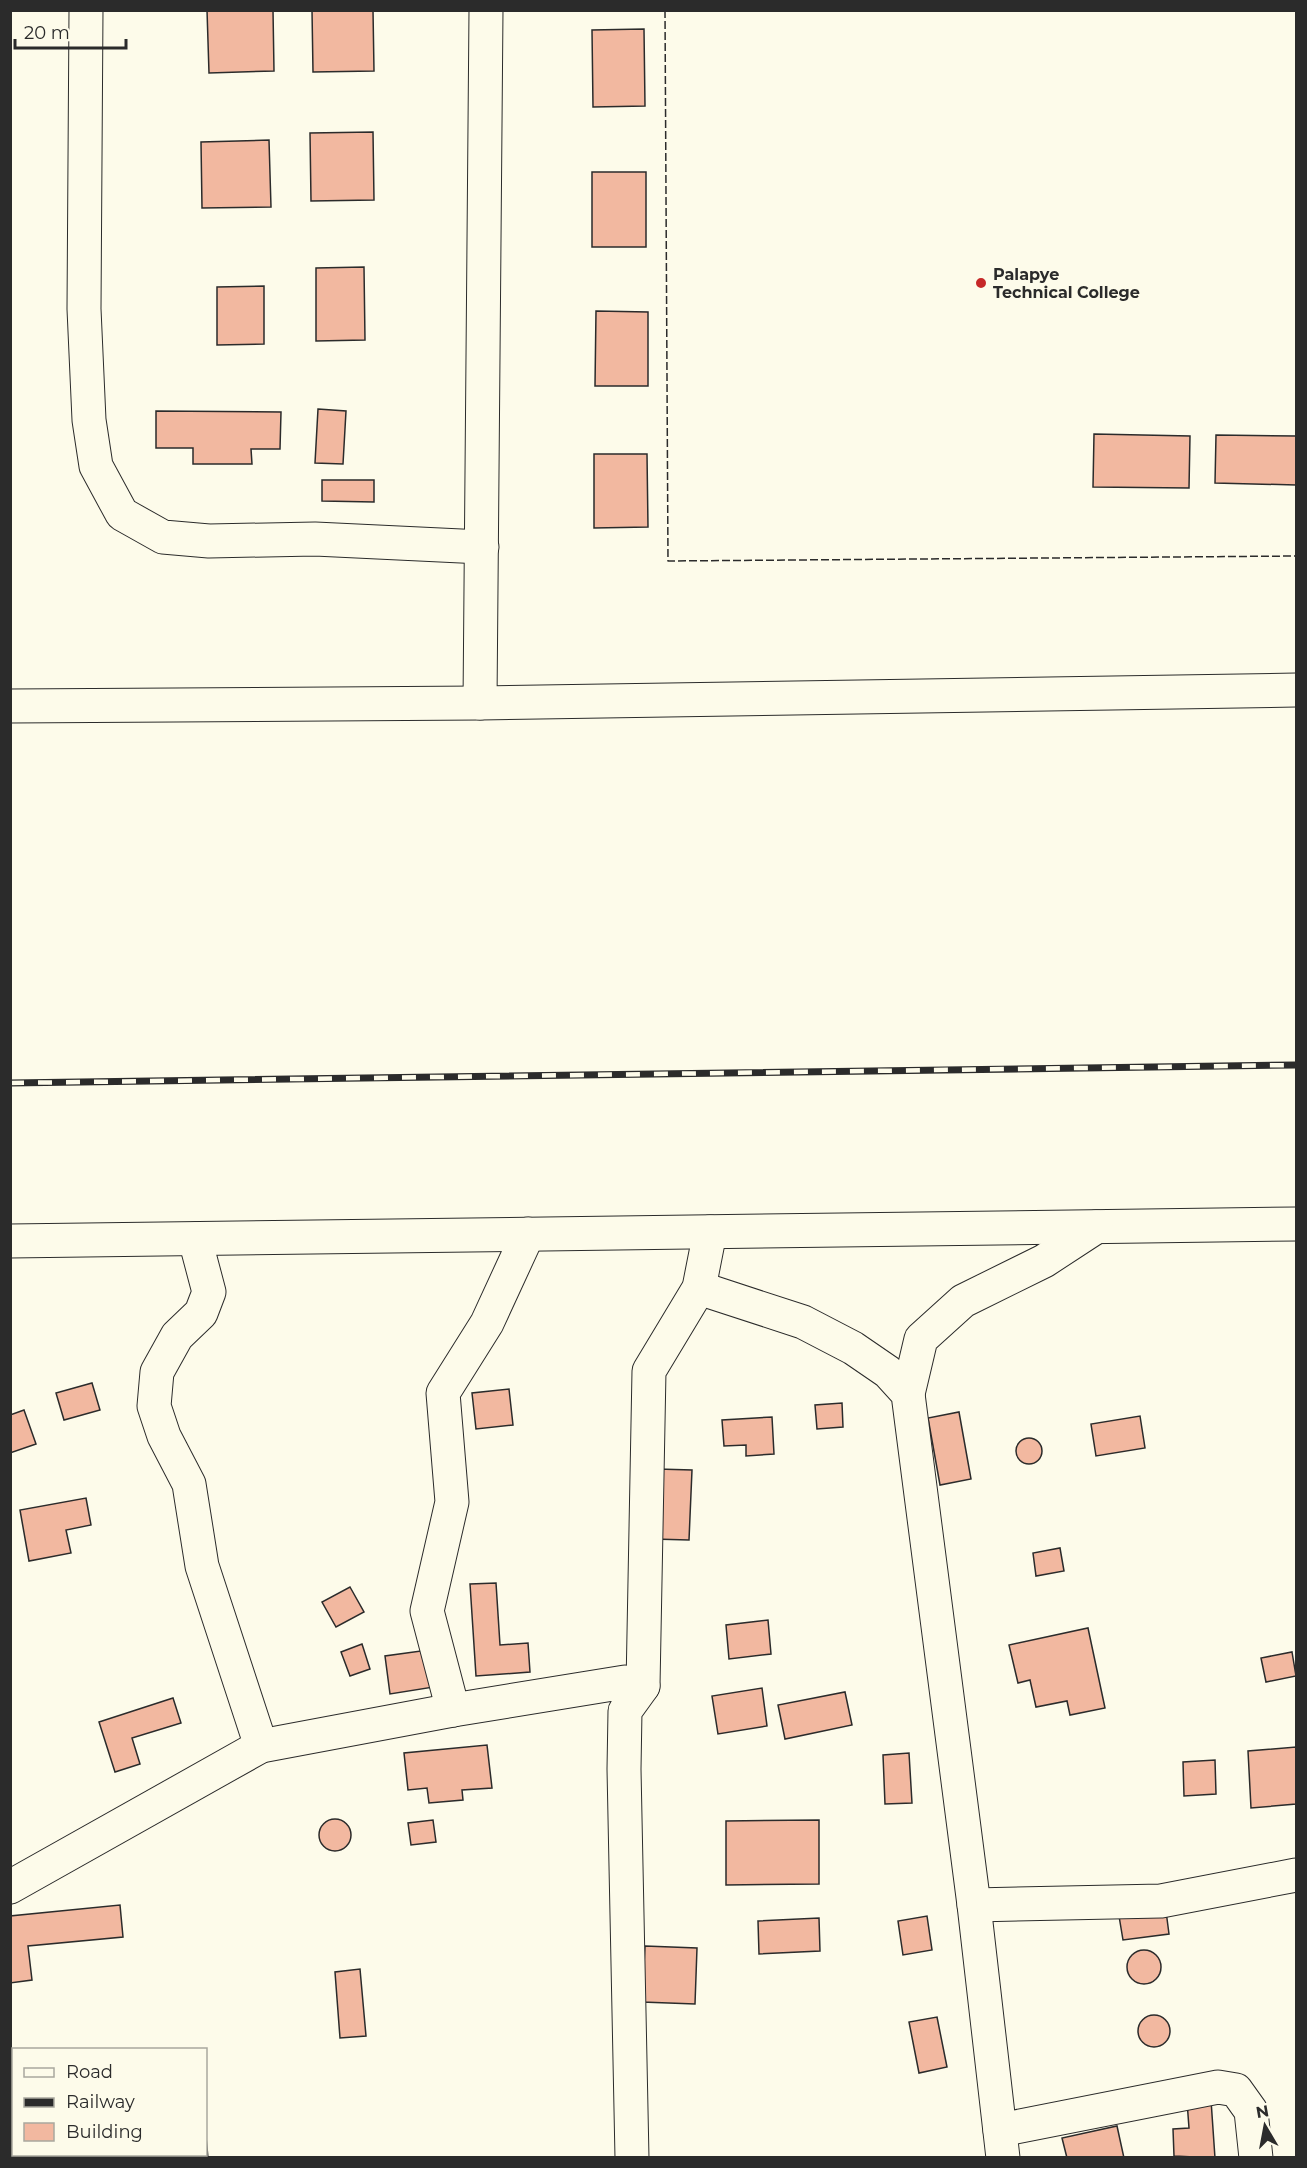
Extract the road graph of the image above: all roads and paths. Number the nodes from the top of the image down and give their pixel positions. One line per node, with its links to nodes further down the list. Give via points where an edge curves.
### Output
1 (86, 10): 3 (street, via 84,309 89,420 96,466 122,514 163,537)
2 (486, 10): 3 (street)
3 (482, 547): 5 (street)
4 (1296, 690): 5 (street)
5 (480, 703): 6 (street)
6 (10, 706)
7 (1296, 1224): 8 (street)
8 (1096, 1227): 9 (street); 14 (street, via 1044,1261 963,1301 921,1339)
9 (710, 1232): 10 (street); 13 (street)
10 (528, 1234): 11 (street); 16 (street, via 487,1323 443,1394 452,1502 427,1611)
11 (195, 1239): 12 (street); 17 (street, via 209,1292 201,1313 177,1336 157,1372 154,1406 164,1436 189,1484 202,1566)
12 (10, 1241)
13 (699, 1288): 14 (street, via 803,1322 853,1348 888,1372); 15 (street, via 649,1371)
14 (908, 1394): 20 (street)
15 (643, 1686): 16 (street, via 625,1683); 22 (street, via 625,1710)
16 (453, 1710): 17 (street)
17 (261, 1746): 19 (street)
18 (1296, 1875): 20 (street, via 1161,1902)
19 (10, 1887)
20 (974, 1905): 21 (street)
21 (1001, 2144): 23 (street, via 1218,2087 1236,2090 1251,2112)
22 (632, 2157)
23 (1256, 2157)

